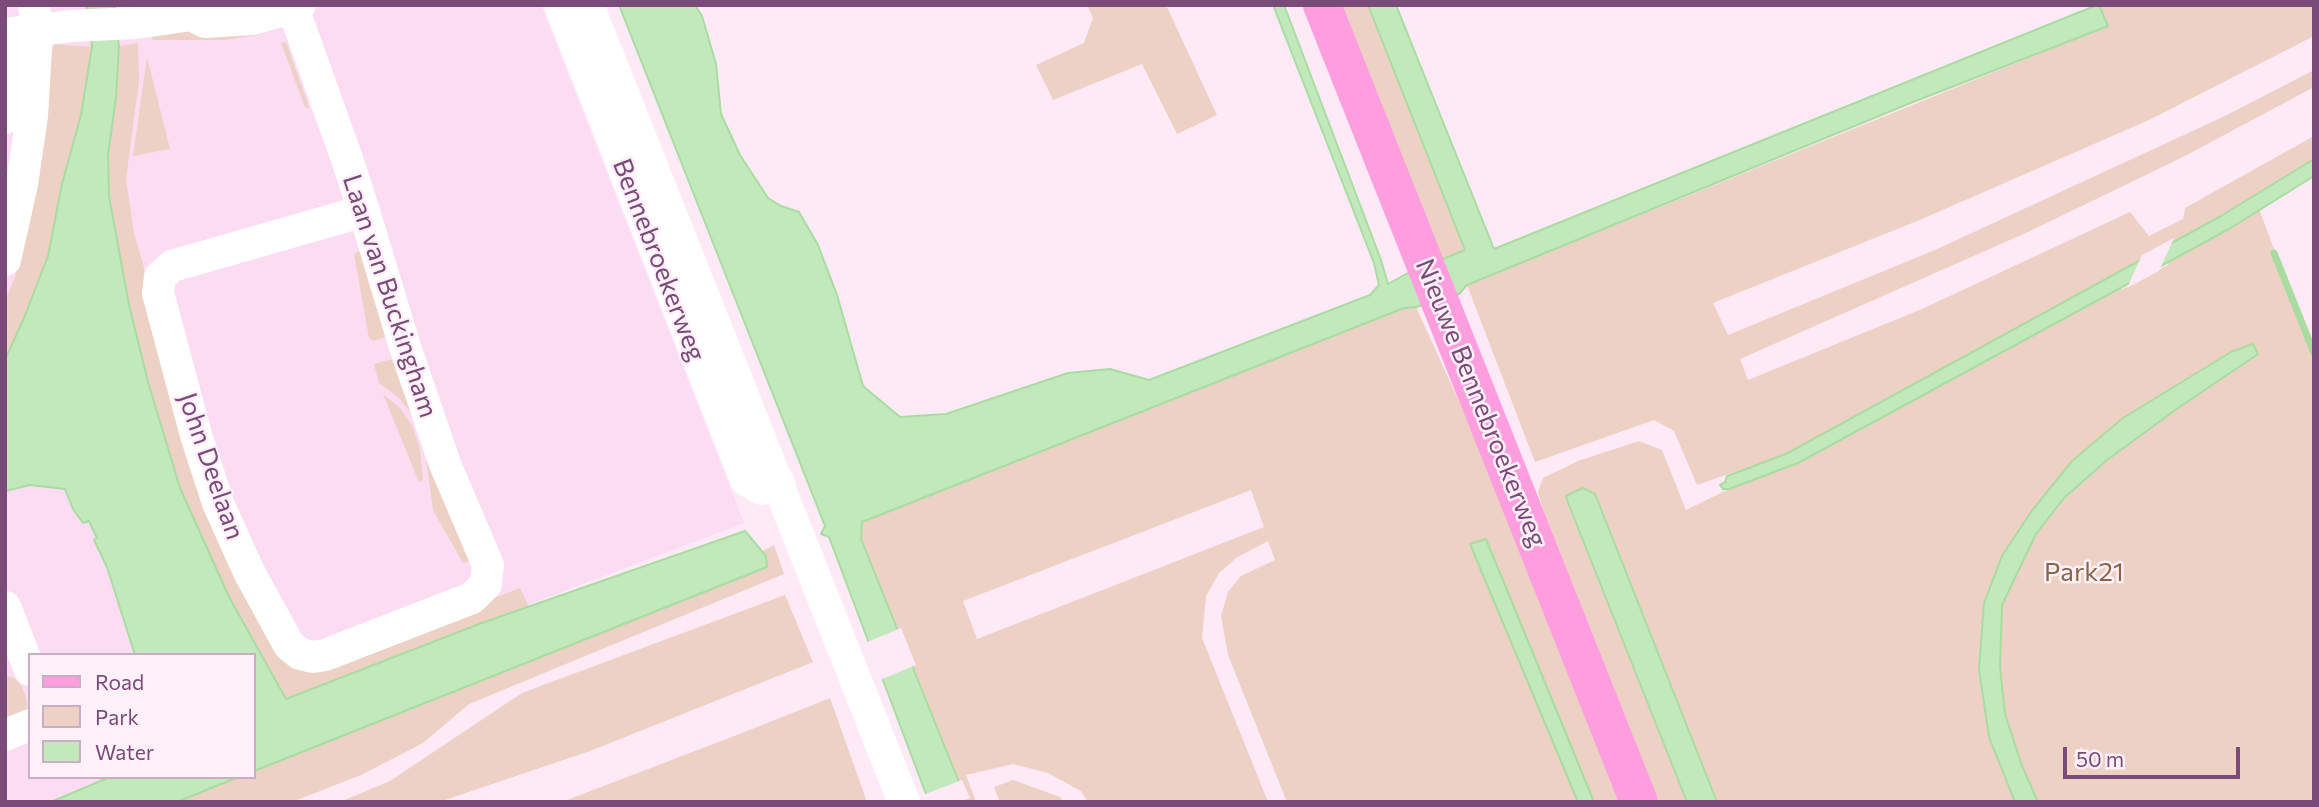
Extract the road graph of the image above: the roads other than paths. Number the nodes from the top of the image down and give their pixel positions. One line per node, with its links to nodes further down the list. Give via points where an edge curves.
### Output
1 (560, 5): 11 (street, Bennebroekerweg, via 746,480 762,489)
2 (588, 5): 11 (street, Bennebroekerweg)
3 (1322, 5): 18 (main road, Nieuwe Bennebroekerweg)
4 (295, 6): 5 (street, via 253,19 205,22); 9 (street, Laan van Buckingham)
5 (198, 10): 6 (street, via 136,23 71,26)
6 (35, 18): 7 (street); 10 (street, via 32,116)
7 (5, 33): 8 (street)
8 (5, 118)
9 (364, 211): 12 (street, Laan van Buckingham, via 444,464 488,565); 12 (street, John Deelaan, via 172,266 160,277 159,293 218,503 249,572 289,645 300,654 325,655 472,598)
10 (5, 260)
11 (779, 482): 17 (street, Bennebroekerweg)
12 (486, 584)
13 (9, 628): 14 (street)
14 (28, 666)
15 (28, 726): 16 (street)
16 (5, 735)
17 (904, 802)
18 (1639, 802)

